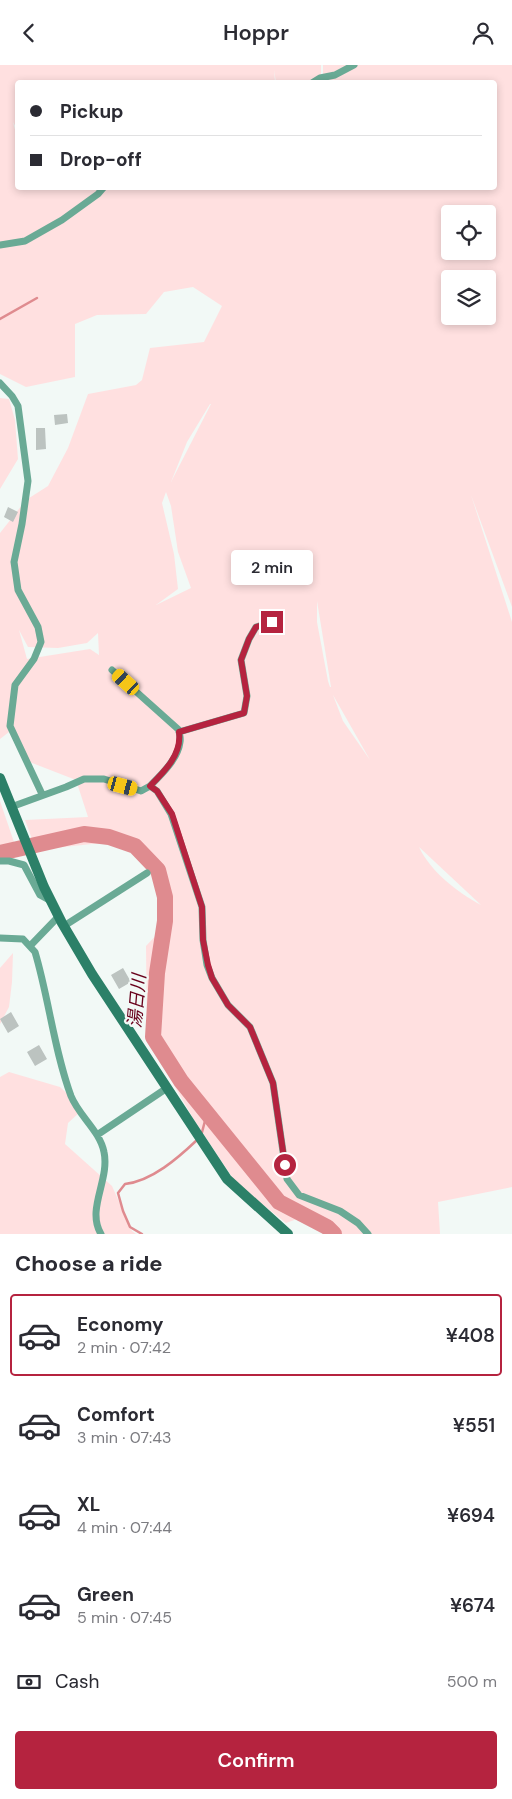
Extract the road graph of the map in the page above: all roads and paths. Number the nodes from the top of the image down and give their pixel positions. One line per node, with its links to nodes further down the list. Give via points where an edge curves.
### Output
1 (354, 65): 2 (street)
2 (317, 80)
3 (101, 190): 4 (street, via 62,220 25,241)
4 (0, 245)
5 (0, 383): 11 (street, via 18,407 28,481 14,562 18,590 38,627 41,642 34,659 15,685 10,726)
6 (272, 622): 8 (street, via 256,627 241,660 247,696 244,713)
7 (112, 670): 8 (street)
8 (179, 732): 10 (street, via 180,742 175,756)
9 (0, 779): 12 (street)
10 (150, 786): 11 (street, via 141,791 104,779 84,779); 24 (street, via 172,814 202,907 203,940 212,978 228,1005 250,1027 273,1083 287,1179 299,1195 340,1211)
11 (42, 794): 12 (street)
12 (12, 811): 15 (street)
13 (0, 861): 15 (street, via 24,865 40,895)
14 (147, 873): 17 (street)
15 (50, 901): 16 (street)
16 (58, 917): 17 (street); 19 (street)
17 (64, 926): 20 (street)
18 (0, 938): 19 (street, via 23,939)
19 (30, 946): 21 (street, via 40,970 72,1098)
20 (167, 1088): 21 (street); 23 (street, via 228,1179)
21 (97, 1135): 22 (street, via 104,1152 104,1177 95,1214)
22 (101, 1234)
23 (288, 1234)
24 (368, 1234)

